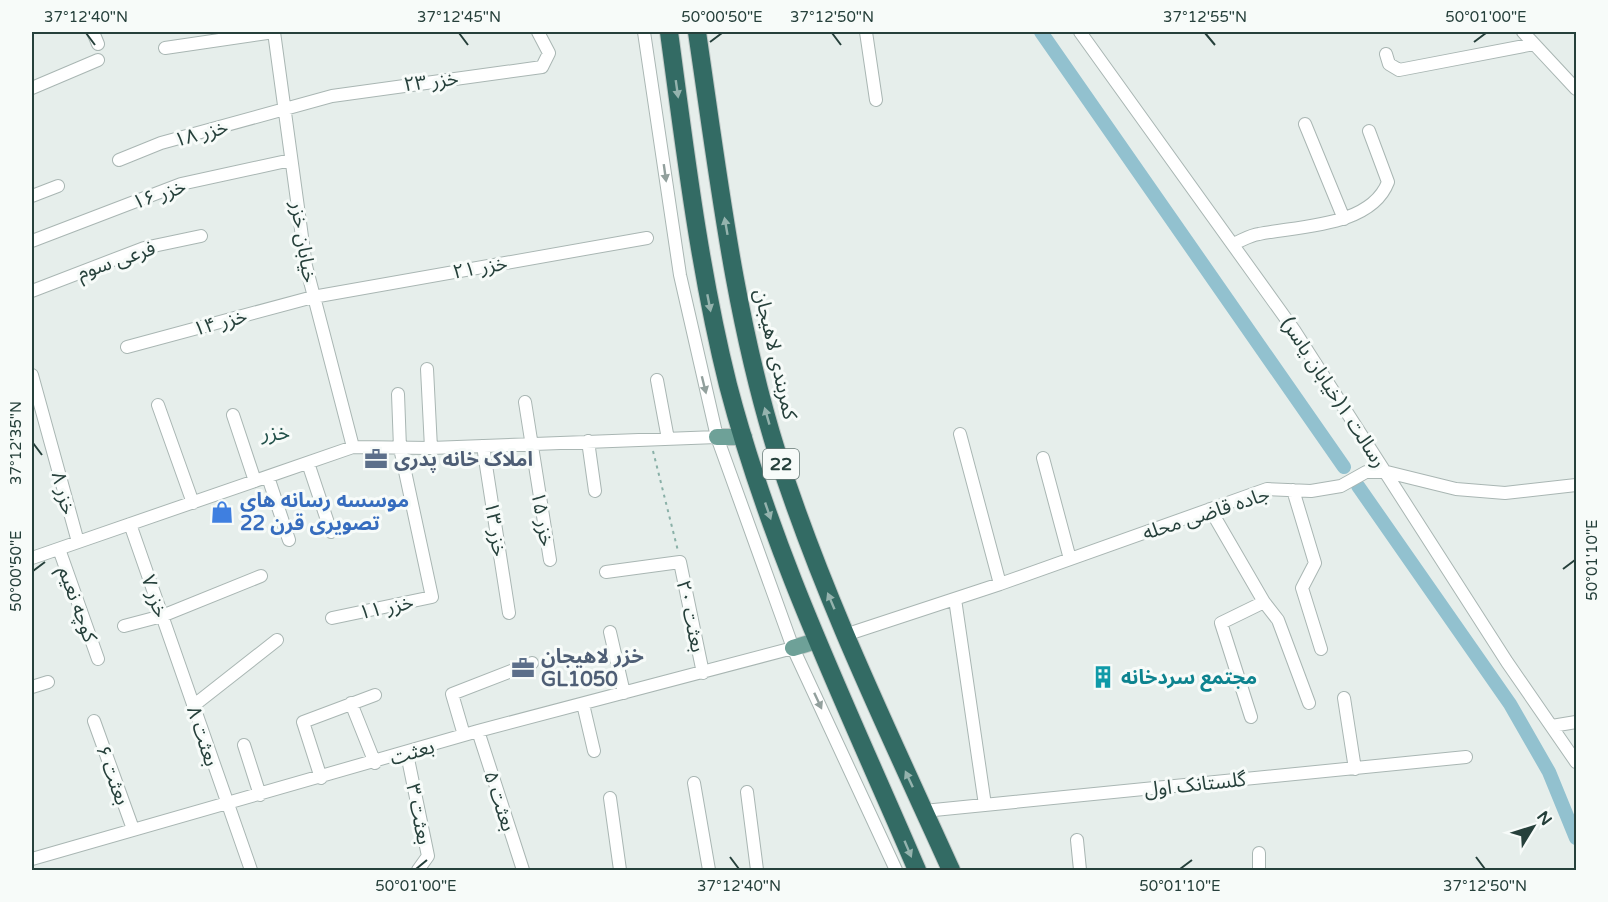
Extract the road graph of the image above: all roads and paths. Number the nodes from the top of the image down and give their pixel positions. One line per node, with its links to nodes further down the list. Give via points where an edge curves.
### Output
1 (93, 32): 11 (street)
2 (274, 32): 12 (street); 18 (street, خیابان خزر)
3 (538, 32): 18 (street, خزر ۲۳, via 549,53 542,67 365,90)
4 (644, 32): 41 (street, one-way to 41, via 680,275)
5 (669, 32): 42 (highway, 22, one-way to 42, via 709,306)
6 (697, 32): 80 (highway, کمربندی لاهیجان / 22, one-way to 6, via 813,559 757,380 726,227)
7 (866, 32): 17 (street)
8 (1080, 32): 29 (street, رسالت ۱(خیابان یاسر))
9 (1523, 32): 10 (street)
10 (1534, 44): 13 (street, via 1399,70 1389,64); 16 (street)
11 (98, 45)
12 (165, 48)
13 (1386, 54)
14 (98, 60): 15 (street)
15 (32, 88)
16 (1576, 89)
17 (876, 99)
18 (284, 111): 21 (street, خزر ۱۸, via 161,143); 22 (street, خیابان خزر)
19 (1305, 124): 25 (street)
20 (1369, 131): 25 (street, via 1388,182 1362,211)
21 (119, 160)
22 (291, 160): 28 (street, خزر ۱۶, via 181,184); 31 (street, خیابان خزر)
23 (58, 186): 24 (street)
24 (32, 196)
25 (1344, 219): 29 (street, via 1257,234)
26 (201, 236): 30 (street, فرعی سوم, via 144,248)
27 (647, 238): 31 (street, خزر ۲۱)
28 (32, 241)
29 (1233, 244): 53 (street, رسالت ۱(خیابان یاسر))
30 (32, 291)
31 (313, 297): 32 (street, خزر ۱۴); 48 (street, خیابان خزر)
32 (127, 347)
33 (427, 369): 50 (street)
34 (32, 375): 64 (street, خزر ۸)
35 (657, 380): 44 (street)
36 (398, 394): 49 (street)
37 (525, 402): 46 (street, خزر ۱۵)
38 (158, 405): 59 (street)
39 (233, 415): 55 (street)
40 (960, 434): 72 (street)
41 (717, 437): 42 (main road); 44 (street); 83 (street)
42 (744, 437): 82 (highway, 22, one-way to 82)
43 (651, 439): 44 (street); 45 (street); 69 (path)
44 (668, 439)
45 (588, 441): 46 (street); 58 (street)
46 (529, 443): 47 (street); 68 (street, خزر ۱۵)
47 (483, 446): 50 (street); 75 (street, خزر ۱۳)
48 (353, 447): 49 (street); 52 (street)
49 (400, 448): 50 (street); 77 (street, خزر ۱۱, via 432,597)
50 (431, 448)
51 (1043, 458): 67 (street)
52 (308, 463): 54 (street); 62 (street)
53 (1387, 472): 56 (street, جاده قاضی محله, via 1456,489 1505,493); 57 (street, جاده قاضی محله, via 1366,472 1341,486); 101 (street, رسالت ۱(خیابان یاسر))
54 (268, 477): 55 (street); 63 (street)
55 (255, 481): 59 (street)
56 (1576, 485)
57 (1293, 490): 60 (street, جاده قاضی محله, via 1267,489); 84 (street, via 1315,563 1302,588)
58 (595, 491)
59 (193, 503): 61 (street)
60 (1210, 509): 67 (street, جاده قاضی محله); 74 (street)
61 (130, 524): 64 (street); 76 (street, خزر ۷)
62 (331, 532)
63 (289, 540)
64 (78, 543): 65 (street)
65 (58, 549): 66 (street); 85 (street, کوچه نعیم)
66 (32, 558)
67 (1070, 559): 72 (street, جاده قاضی محله)
68 (550, 560)
69 (680, 562): 70 (street, بعثت ۲۰); 88 (street, بعثت ۲۰)
70 (606, 572)
71 (261, 576): 76 (street)
72 (1000, 584): 73 (street, جاده قاضی محله)
73 (955, 599): 80 (street, جاده قاضی محله); 117 (street)
74 (1264, 602): 95 (street, via 1278,620); 98 (street, via 1221,623)
75 (509, 613)
76 (162, 616): 78 (street); 87 (street, خزر ۷)
77 (332, 618)
78 (124, 626)
79 (610, 632): 91 (street)
80 (845, 635): 118 (highway, کمربندی لاهیجان / 22, one-way to 80)
81 (278, 640): 97 (street)
82 (816, 641): 83 (main road); 130 (highway, 22, one-way to 130)
83 (793, 648): 88 (street, بعثت); 129 (street, one-way to 129)
84 (1321, 650)
85 (98, 659)
86 (532, 663): 103 (street, via 452,694)
87 (180, 668): 97 (street, بعثت ۸)
88 (703, 673): 91 (street, بعثت)
89 (48, 682): 90 (street)
90 (32, 687)
91 (624, 693): 96 (street, بعثت)
92 (375, 694): 94 (street)
93 (1344, 698): 110 (street)
94 (351, 703): 109 (street); 111 (street, via 303,722)
95 (1309, 703)
96 (583, 704): 102 (street, بعثت); 105 (street)
97 (193, 706): 116 (street, بعثت ۸)
98 (1251, 717)
99 (94, 721): 119 (street, بعثت ۶)
100 (1576, 722): 101 (street)
101 (1552, 726): 108 (street, رسالت ۱(خیابان یاسر))
102 (478, 731): 103 (street, بعثت); 125 (street, بعثت ۵)
103 (464, 735): 106 (street, بعثت)
104 (244, 745): 114 (street)
105 (594, 751)
106 (407, 754): 109 (street, بعثت); 124 (street, بعثت ۳, via 428,856)
107 (1466, 758): 110 (street, گلستانک اول)
108 (1576, 762)
109 (375, 763): 111 (street, بعثت)
110 (1355, 768): 117 (street, گلستانک اول)
111 (321, 778): 114 (street, بعثت)
112 (694, 783): 127 (street)
113 (747, 792): 128 (street)
114 (260, 795): 116 (street, بعثت)
115 (610, 798): 126 (street)
116 (226, 804): 119 (street, بعثت); 123 (street, بعثت ۸)
117 (985, 805): 118 (street, گلستانک اول)
118 (924, 811): 131 (highway, کمربندی لاهیجان / 22)
119 (133, 829): 122 (street, بعثت)
120 (1077, 840): 132 (street)
121 (1259, 853): 133 (street)
122 (32, 859)
123 (251, 870)
124 (418, 870)
125 (523, 870)
126 (620, 870)
127 (709, 870)
128 (757, 870)
129 (896, 870)
130 (917, 870)
131 (951, 870)
132 (1080, 870)
133 (1259, 870)

